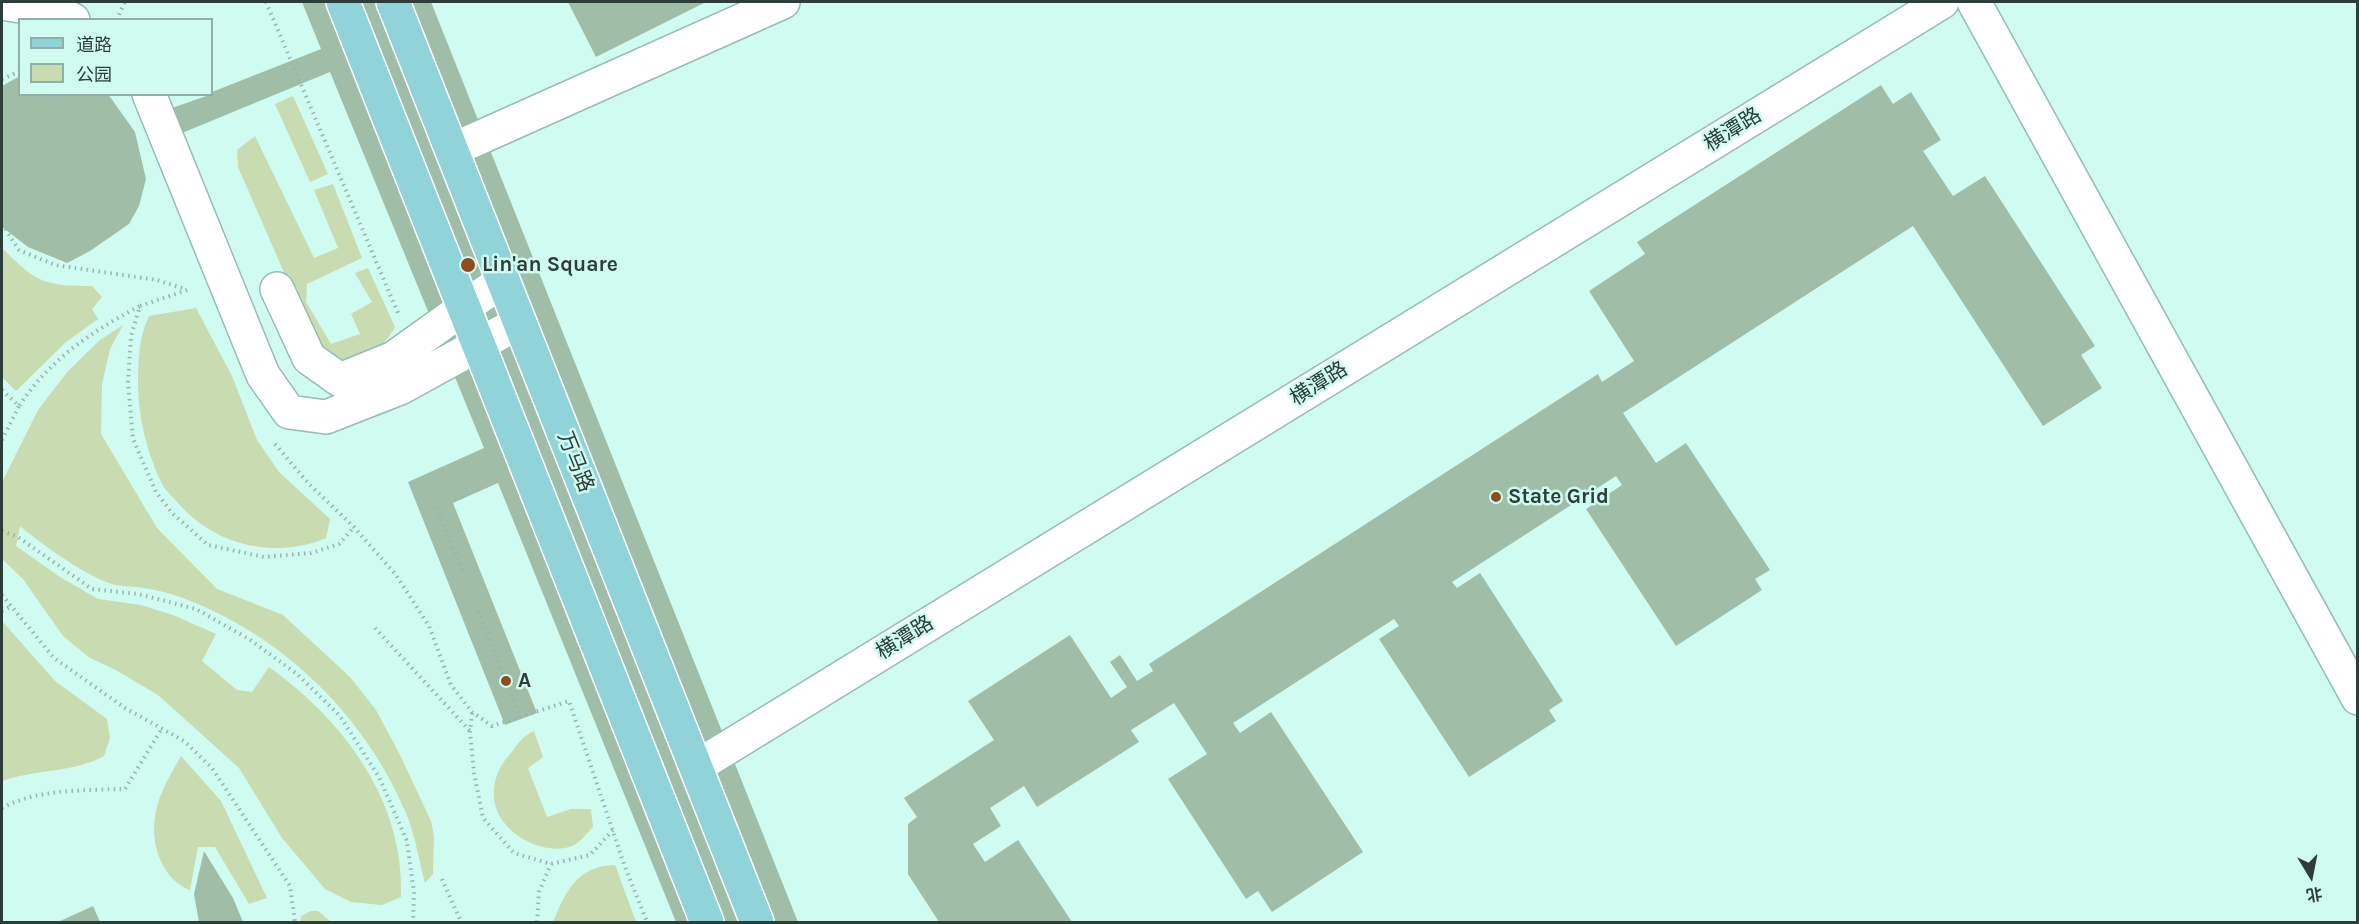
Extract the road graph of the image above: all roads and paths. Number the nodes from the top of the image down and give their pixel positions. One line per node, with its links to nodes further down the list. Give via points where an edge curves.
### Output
1 (125, 2): 10 (path)
2 (266, 2): 24 (path, via 398,313)
3 (343, 2): 21 (main road)
4 (393, 2): 14 (main road, 万马路)
5 (783, 2): 14 (street)
6 (1942, 2): 43 (street, 横潭路)
7 (1974, 2): 38 (street)
8 (2, 3): 9 (street, via 58,12)
9 (69, 18)
10 (117, 18)
11 (18, 72): 12 (path)
12 (2, 79)
13 (150, 96): 23 (street, via 263,375 289,412 326,417 400,388)
14 (452, 150): 16 (main road, 万马路)
15 (2, 224): 18 (path, via 19,250 55,265 157,280)
16 (503, 280): 21 (street); 22 (main road, 万马路)
17 (277, 289): 24 (street, via 309,358 340,380)
18 (187, 290): 19 (path); 20 (path)
19 (195, 298)
20 (140, 306): 26 (path, via 96,329 68,350); 30 (path, via 131,336 128,383 133,439 156,492 172,513 208,545 264,557 311,553 339,544)
21 (464, 308): 23 (main road); 24 (street)
22 (520, 322): 23 (street); 43 (main road, 万马路)
23 (478, 345): 53 (main road)
24 (394, 358)
25 (2, 390): 26 (path)
26 (19, 406): 28 (path)
27 (272, 439): 30 (path, via 308,483)
28 (2, 440)
29 (437, 508): 32 (path)
30 (354, 527): 39 (path, via 396,574 429,626 451,686)
31 (2, 531): 49 (path, via 18,537 92,589 138,594 196,609 249,639 297,674 340,716 379,777 406,841 414,893)
32 (464, 573)
33 (2, 595): 34 (path)
34 (10, 607): 35 (path); 41 (path, via 54,658)
35 (2, 611)
36 (478, 611): 40 (path)
37 (375, 628): 42 (path)
38 (2358, 698)
39 (472, 712): 40 (path, via 492,726); 42 (path)
40 (521, 718): 45 (path, via 569,701)
41 (161, 730): 44 (path, via 125,789 80,790 14,801); 48 (path, via 184,741 212,768 290,886)
42 (470, 732): 46 (path, via 483,818 514,853)
43 (696, 767): 54 (main road, 万马路)
44 (2, 808)
45 (613, 830): 46 (path, via 590,855); 52 (path)
46 (551, 864): 51 (path, via 539,892)
47 (442, 879): 50 (path)
48 (295, 922)
49 (412, 922)
50 (461, 922)
51 (537, 922)
52 (647, 922)
53 (707, 922)
54 (757, 922)

